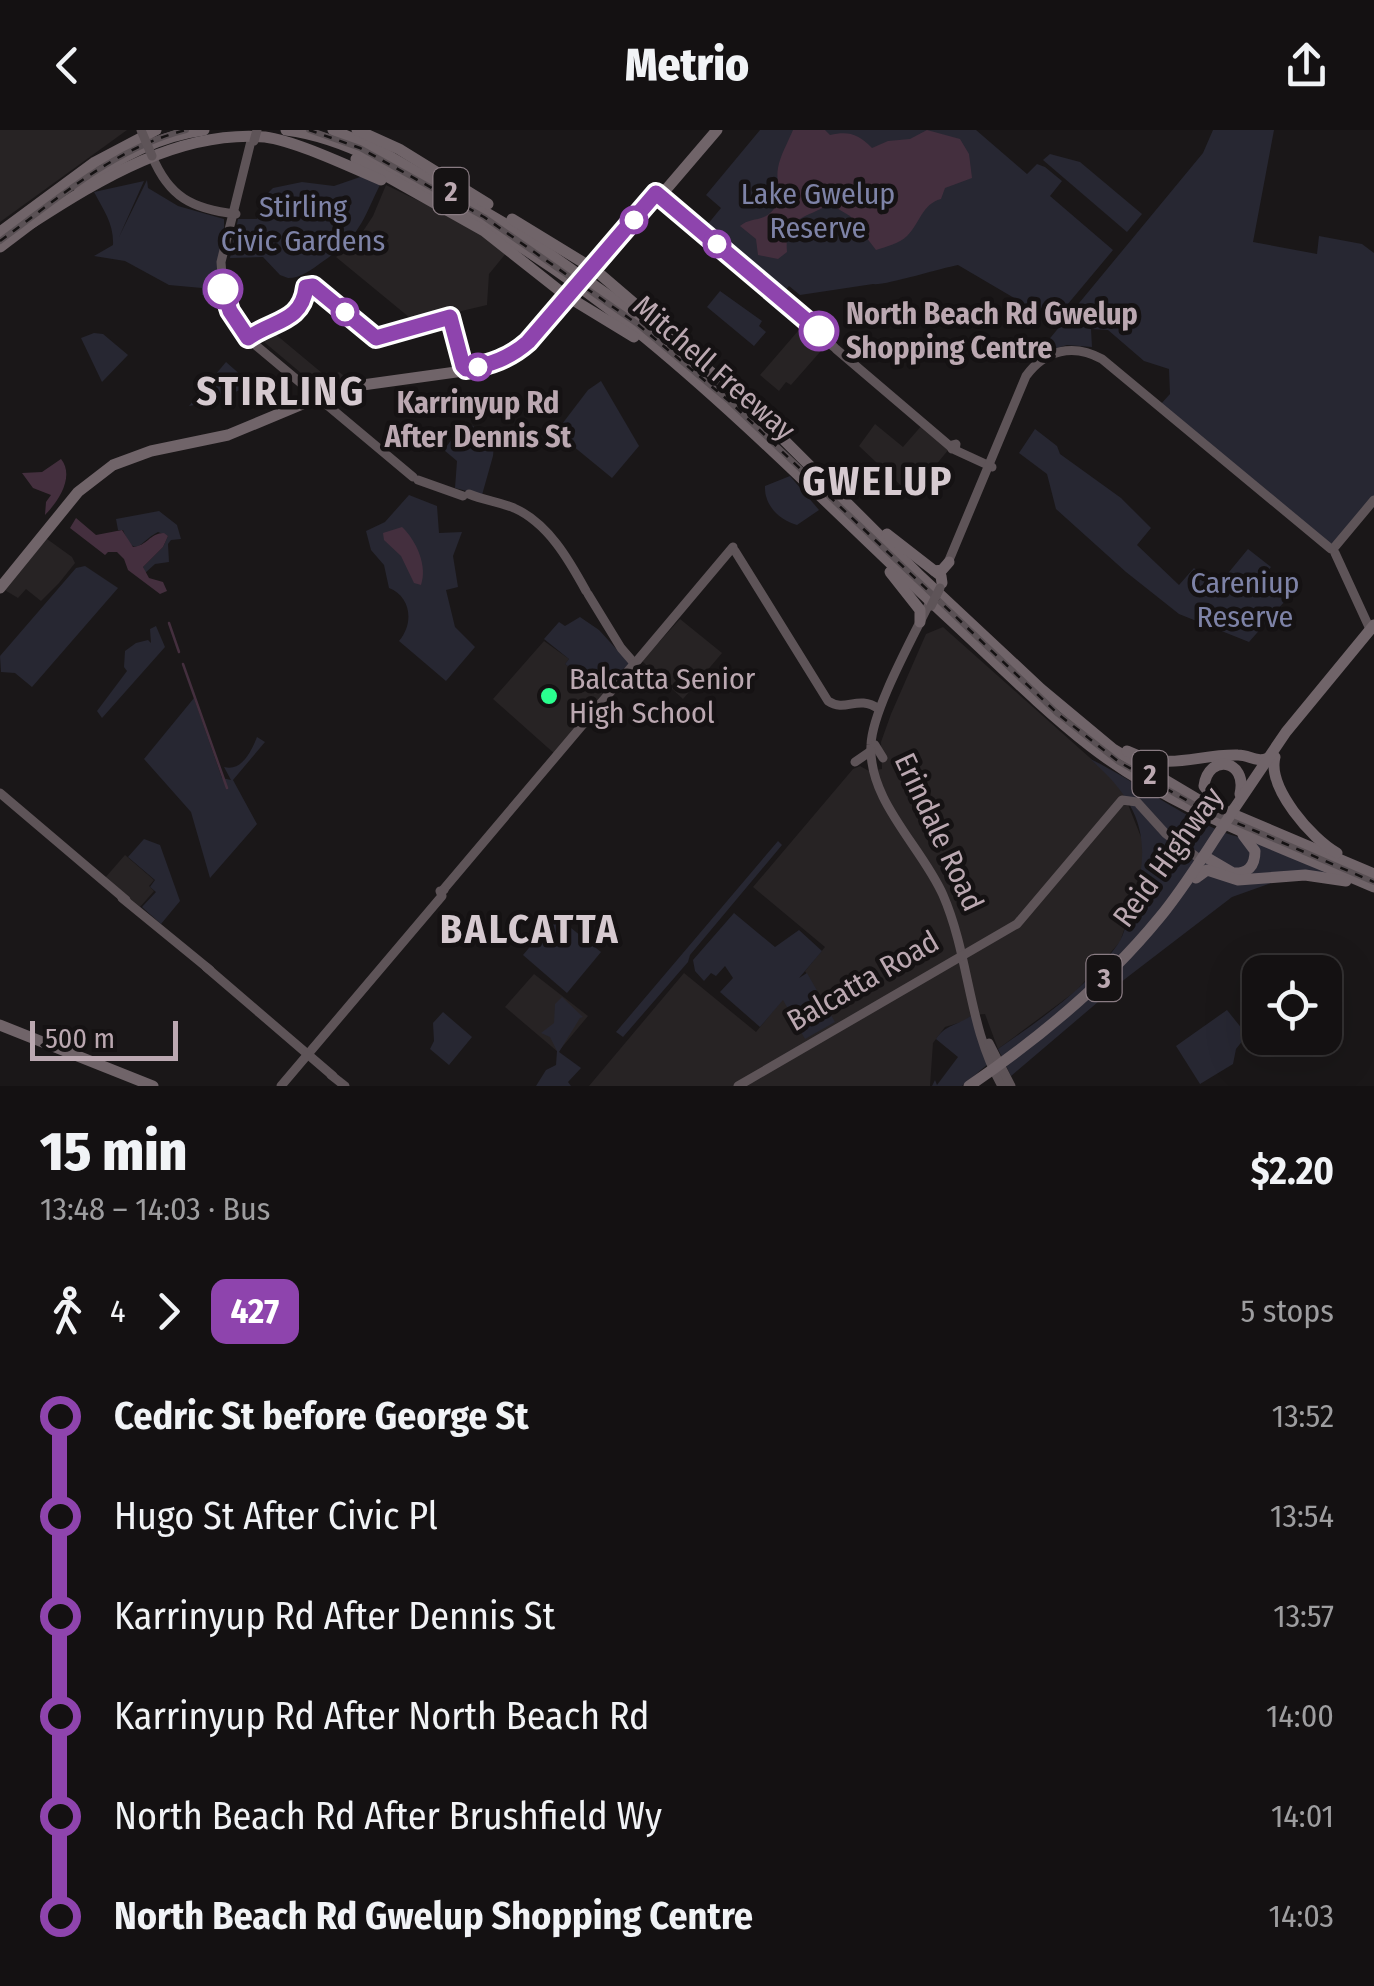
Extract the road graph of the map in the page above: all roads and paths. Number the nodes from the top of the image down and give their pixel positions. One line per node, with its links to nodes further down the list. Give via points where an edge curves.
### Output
1 (156, 130): 11 (highway)
2 (204, 130): 16 (highway, via 122,158)
3 (286, 130): 8 (highway, Mitchell Freeway / 2)
4 (333, 130): 19 (highway, Mitchell Freeway / 2, via 441,185)
5 (353, 130): 14 (highway)
6 (713, 130): 13 (highway)
7 (138, 131): 10 (main road, bridge); 11 (highway, via 104,148)
8 (293, 131): 12 (highway); 26 (highway, Mitchell Freeway / 2, via 372,158 465,211 588,293)
9 (254, 135): 15 (main road)
10 (154, 160): 12 (highway, via 192,141 269,137); 15 (main road, via 181,192); 16 (highway)
11 (64, 184): 17 (highway)
12 (417, 194): 22 (highway, via 484,232)
13 (658, 196): 20 (highway); 33 (main road, via 954,447)
14 (486, 203): 19 (highway); 20 (highway, via 582,260)
15 (232, 212): 25 (main road, via 229,296 245,328); 25 (main road, via 222,274 229,309 248,338)
16 (32, 223): 18 (highway)
17 (0, 232)
18 (0, 247)
19 (563, 261): 24 (highway, Mitchell Freeway / 2)
20 (602, 262): 21 (highway); 21 (highway); 22 (highway, bridge)
21 (612, 284): 24 (highway)
22 (568, 298): 23 (highway); 26 (highway)
23 (526, 347): 27 (highway, via 494,363 351,383); 27 (highway, via 474,372)
24 (683, 348): 35 (highway, Mitchell Freeway / 2)
25 (276, 360): 27 (main road)
26 (688, 374): 36 (highway, Mitchell Freeway / 2)
27 (322, 395): 30 (highway); 32 (highway); 45 (main road, via 417,478 522,513 540,526)
28 (1016, 404): 29 (main road); 33 (main road); 39 (main road, via 1028,375 1046,359 1068,352 1094,357)
29 (1017, 416)
30 (241, 430): 31 (highway); 32 (highway)
31 (231, 440)
32 (176, 444): 37 (highway, via 113,465); 37 (highway, via 106,460)
33 (988, 464): 39 (main road, via 1031,368 1054,352 1086,352 1124,376); 40 (main road); 41 (main road, Erindale Road)
34 (1374, 501): 39 (main road)
35 (848, 504): 41 (highway); 49 (highway, Mitchell Freeway / 2)
36 (840, 517): 43 (highway); 53 (highway, Mitchell Freeway / 2, via 1048,711)
37 (42, 533): 42 (highway)
38 (735, 550): 45 (main road); 48 (main road, via 822,690 836,703 862,698); 48 (main road, via 828,701)
39 (1333, 551): 44 (main road)
40 (949, 562): 41 (highway)
41 (939, 581): 43 (main road, Erindale Road, bridge)
42 (0, 584)
43 (926, 610): 46 (main road, Erindale Road); 48 (main road, Erindale Road)
44 (1371, 627): 51 (highway, Reid Highway / 3); 51 (highway, Reid Highway / 3)
45 (635, 662): 63 (main road)
46 (906, 663): 47 (main road); 48 (main road, Erindale Road)
47 (904, 675)
48 (882, 708): 50 (main road, Erindale Road)
49 (1072, 717): 51 (highway, via 1149,760 1240,754); 56 (highway, Mitchell Freeway / 2, via 1170,785)
50 (873, 748): 52 (main road, Erindale Road); 52 (main road, via 886,759); 52 (main road, via 860,762)
51 (1264, 764): 55 (highway, Reid Highway / 3); 58 (highway, via 1304,824)
52 (876, 771): 61 (main road, Erindale Road, via 895,818 942,894); 61 (main road, Erindale Road, via 944,890)
53 (1146, 784): 57 (highway, via 1254,847 1253,864 1243,872 1232,873); 60 (highway, Mitchell Freeway / 2)
54 (0, 793): 63 (main road)
55 (1236, 808): 56 (highway, via 1238,772 1226,764 1211,769 1204,786 1213,801); 57 (highway, Reid Highway / 3, bridge)
56 (1327, 855): 58 (highway, Mitchell Freeway / 2)
57 (1206, 857): 59 (highway, Reid Highway / 3); 59 (highway, via 1205,870); 60 (highway, via 1238,880 1313,875); 61 (main road, Balcatta Road, via 1133,800 1118,802 1022,918)
58 (1373, 873)
59 (1193, 877): 64 (highway, Reid Highway / 3, via 1125,957); 64 (highway, Reid Highway / 3, via 1124,966)
60 (1374, 889)
61 (960, 958): 64 (main road, Erindale Road); 70 (main road, Balcatta Road); 71 (main road, Balcatta Road)
62 (0, 1028): 65 (highway); 67 (highway)
63 (307, 1054): 68 (main road); 69 (main road)
64 (994, 1074)
65 (122, 1082): 66 (highway)
66 (144, 1086)
67 (153, 1086)
68 (280, 1086)
69 (346, 1086)
70 (728, 1086)
71 (738, 1086)

